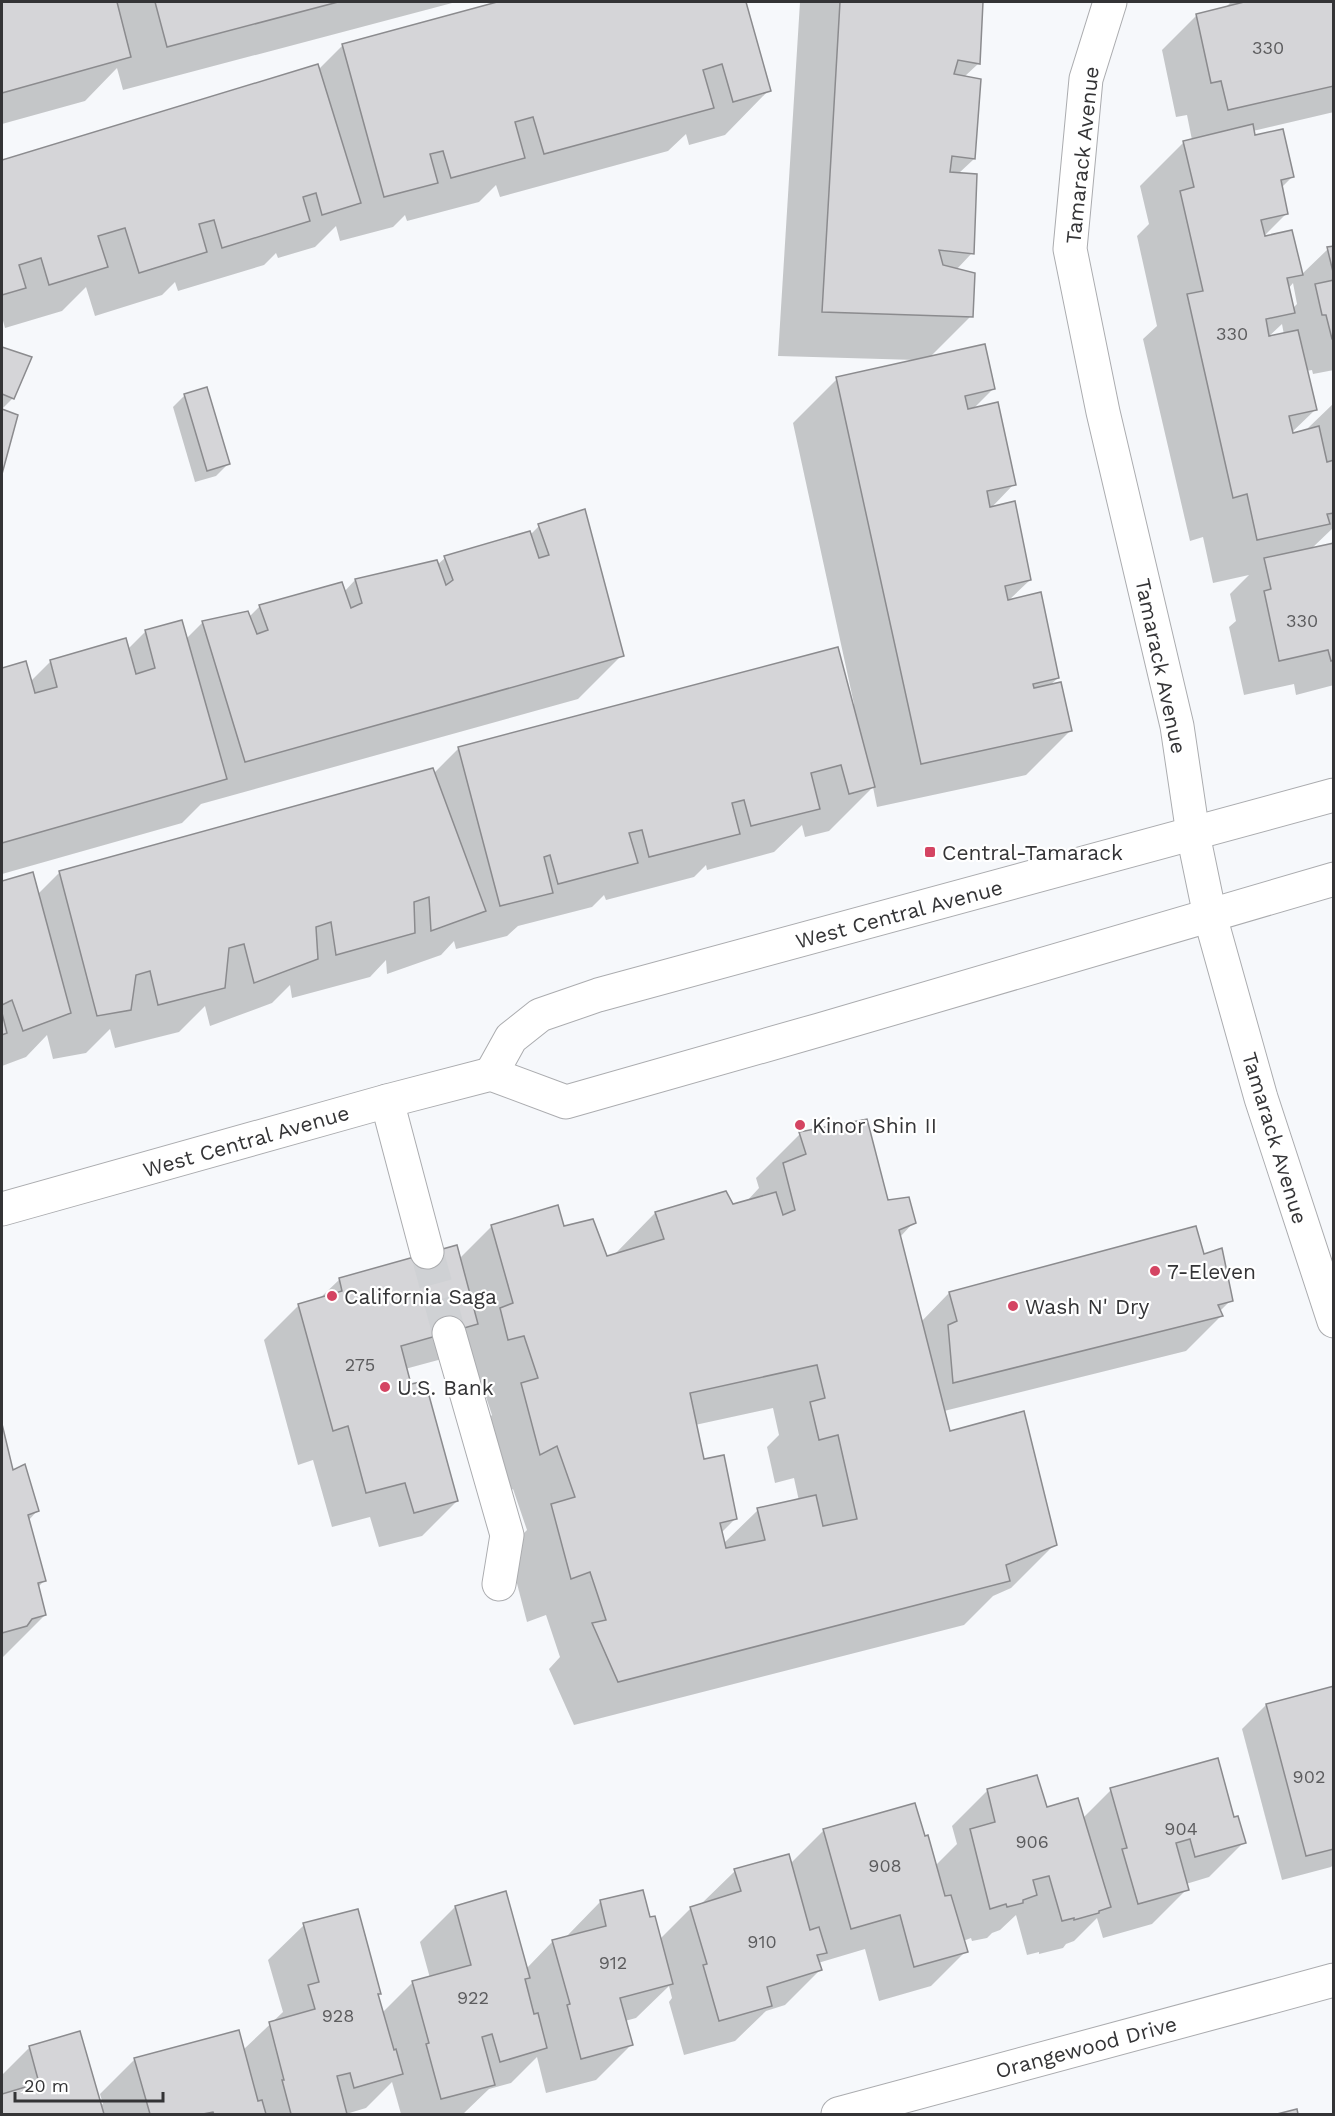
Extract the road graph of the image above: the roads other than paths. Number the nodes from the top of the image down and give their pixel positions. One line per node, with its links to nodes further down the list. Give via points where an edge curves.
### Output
1 (1110, 2): 3 (main road, Tamarack Avenue, via 1086,79 1070,249 1103,412 1177,726)
2 (1334, 795): 3 (main road, West Central Avenue)
3 (1193, 834): 5 (main road, Tamarack Avenue); 6 (main road, West Central Avenue, via 559,1008 540,1015 511,1038)
4 (1334, 879): 5 (main road)
5 (1210, 916): 6 (main road, via 566,1102); 10 (main road, Tamarack Avenue, via 1261,1098)
6 (491, 1074): 7 (main road, West Central Avenue)
7 (387, 1101): 8 (main road, West Central Avenue); 9 (main road)
8 (2, 1209)
9 (427, 1252)
10 (1334, 1321)
11 (449, 1333): 12 (main road, via 507,1535)
12 (500, 1584)
13 (1334, 1980): 14 (main road, Orangewood Drive)
14 (838, 2115)

